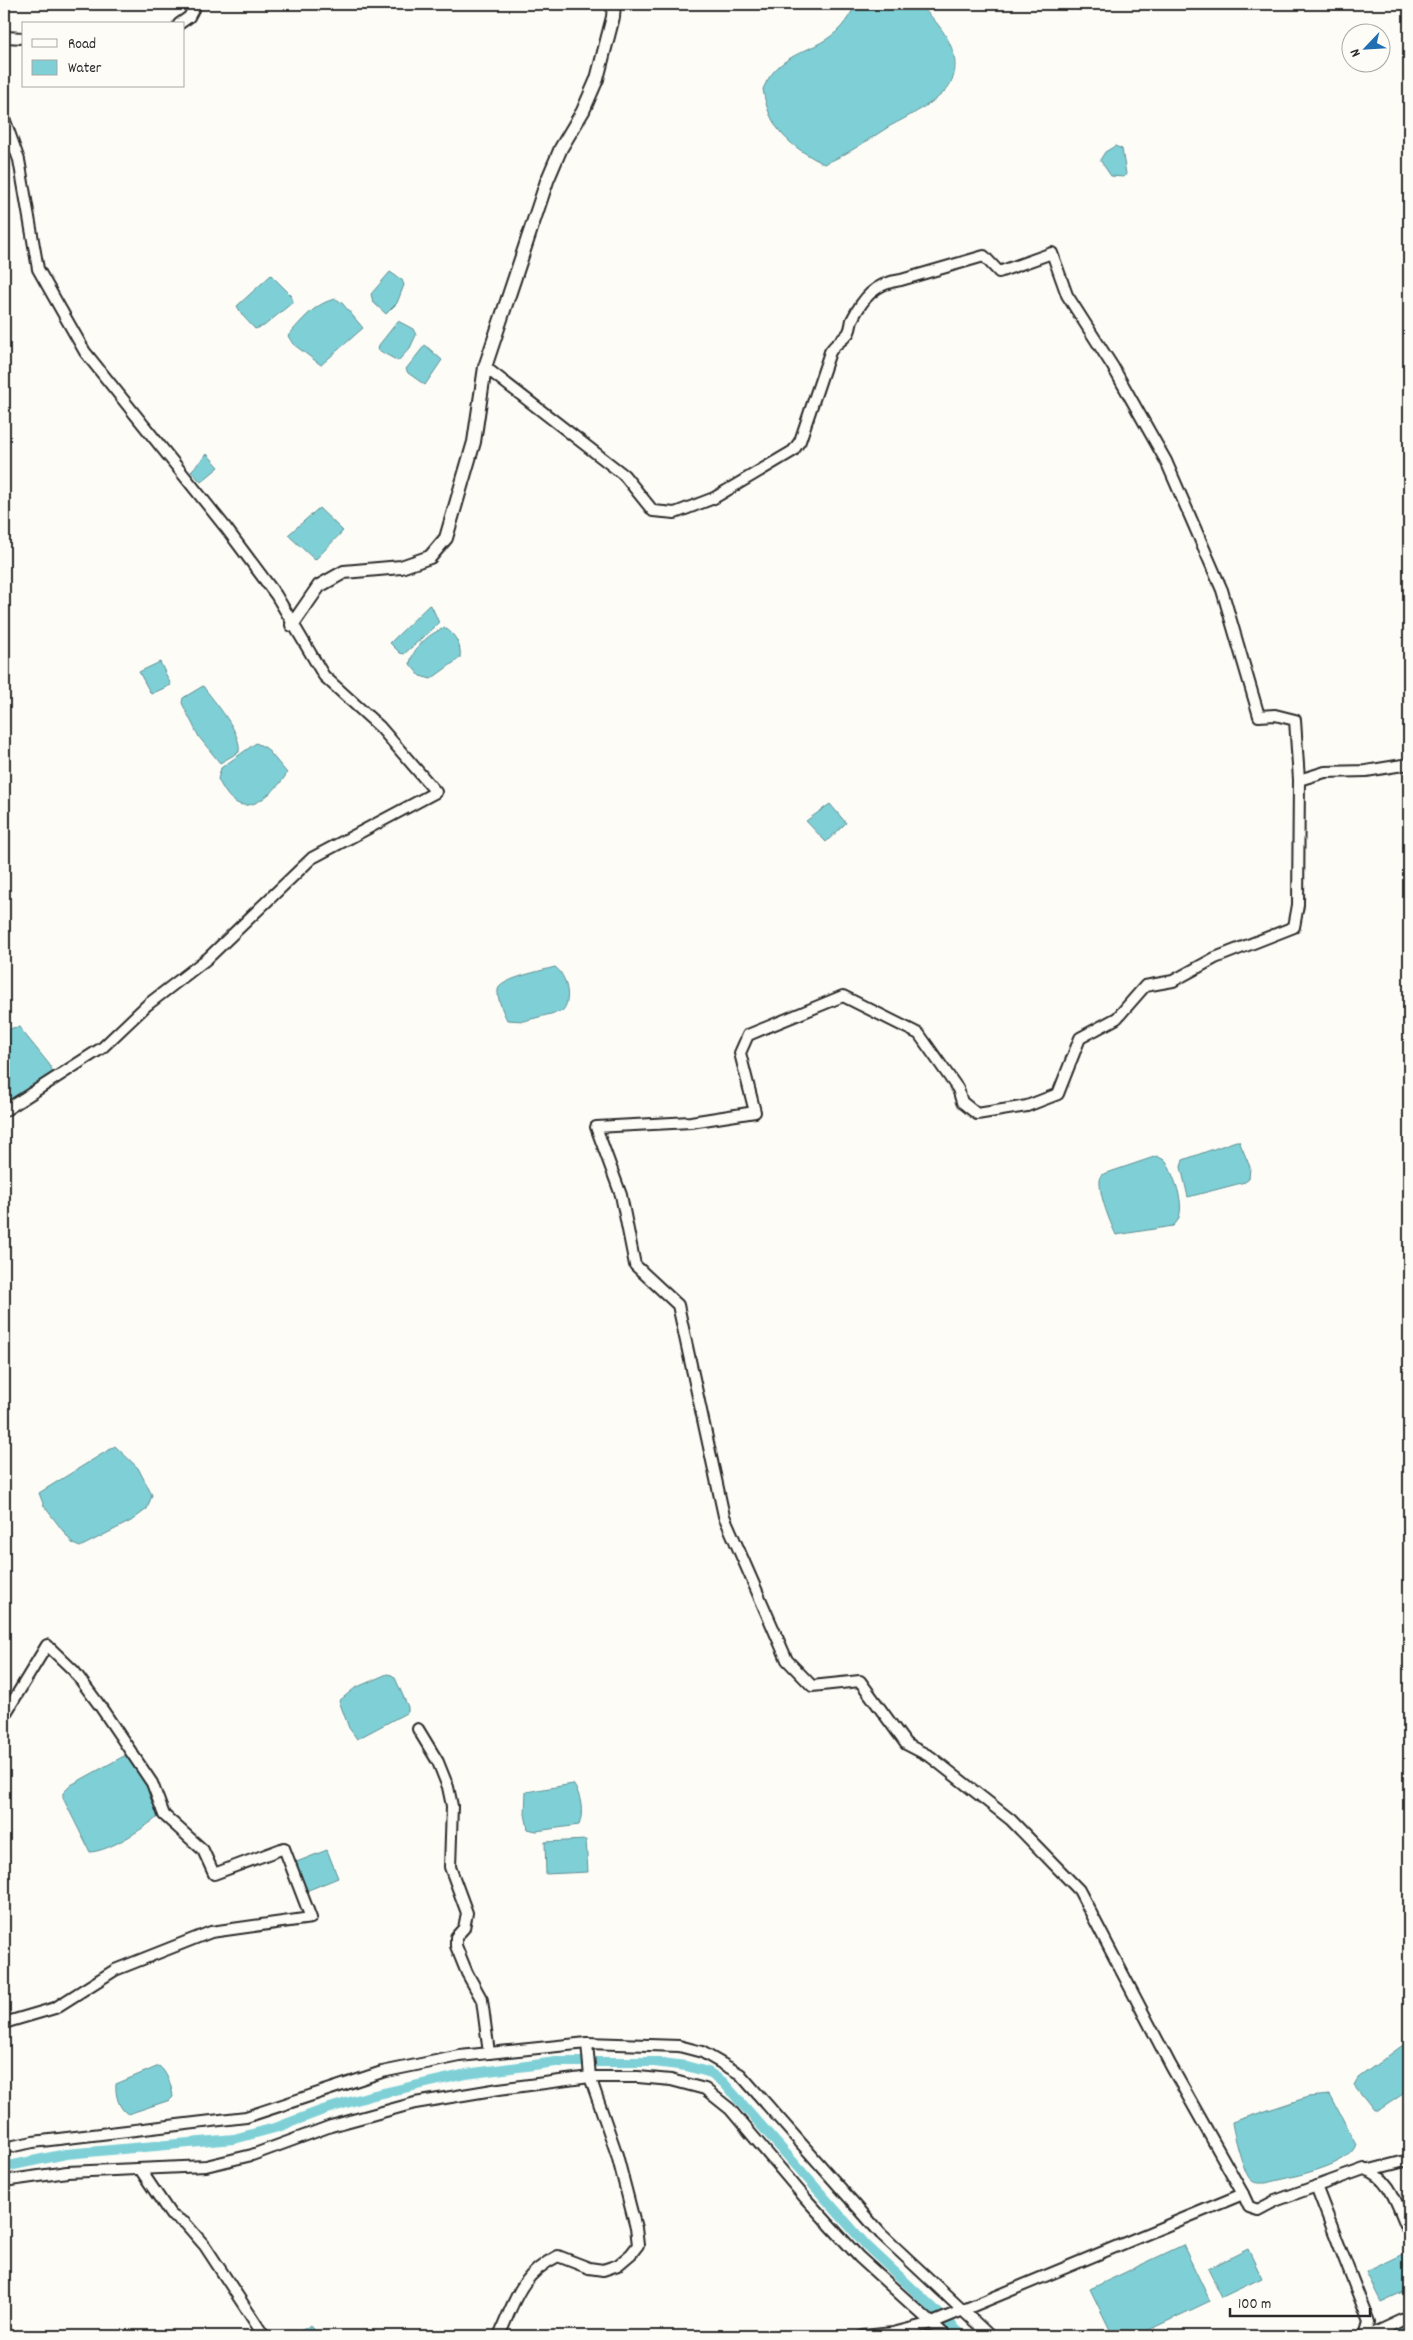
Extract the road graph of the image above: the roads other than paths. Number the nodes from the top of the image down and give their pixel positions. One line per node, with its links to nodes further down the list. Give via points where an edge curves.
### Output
1 (196, 4): 3 (street)
2 (614, 4): 7 (street, via 597,79 547,181)
3 (183, 22)
4 (4, 37): 5 (street)
5 (22, 38)
6 (4, 118): 8 (street, via 19,160 38,269 85,352 226,528 276,595)
7 (485, 367): 8 (street, via 474,442 446,538 430,557 401,567 344,572 319,586); 10 (street, via 624,475 653,511 675,514 714,498 793,451 800,441 830,352 834,344 849,332 870,291 889,281 984,256 999,272 1052,253 1067,295 1113,367 1166,461 1222,590 1259,716 1275,715 1295,720)
8 (292, 625): 11 (street, via 324,676 380,727 436,792 312,858 208,958 147,1005 102,1048)
9 (1409, 764): 10 (street, via 1366,771 1326,772)
10 (1298, 780): 24 (street, via 1298,904 1294,927 1215,958 1173,981 1145,986 1118,1018 1080,1038 1058,1094 1026,1106 977,1114 962,1102 958,1089 919,1034 843,996 748,1035 740,1053 755,1112 690,1122 596,1127 621,1195 636,1265 678,1305 724,1516 788,1660 812,1686 860,1681 906,1744 930,1757 1011,1820 1079,1890)
11 (4, 1111)
12 (4, 1716): 14 (street, via 47,1645 74,1671 95,1699 152,1783 164,1815 203,1850 214,1874 284,1848 311,1918 211,1932 115,1970 55,2008)
13 (418, 1729): 16 (street, via 438,1762 448,1787 452,1806 450,1868 467,1913 464,1928 456,1937 456,1946 482,2000)
14 (4, 2023)
15 (588, 2043): 16 (street); 17 (street); 26 (street, via 679,2046 702,2052 740,2074 881,2234)
16 (489, 2053): 18 (street, via 382,2072 246,2117)
17 (590, 2077): 20 (street, via 415,2103 331,2126 252,2155 206,2166); 28 (street, via 671,2080 704,2090 730,2110 859,2256); 30 (street, via 617,2155 638,2245 618,2264 603,2270 558,2256 540,2265 525,2281)
18 (4, 2148)
19 (1409, 2160): 21 (street)
20 (140, 2169): 22 (street, via 67,2172); 29 (street, via 172,2215 185,2223 205,2246)
21 (1370, 2170): 23 (street, via 1364,2169); 25 (street, via 1386,2182)
22 (4, 2181)
23 (1316, 2186): 24 (street, via 1258,2210 1249,2207); 34 (street, via 1369,2322)
24 (1243, 2194): 26 (street)
25 (1409, 2232)
26 (963, 2310): 28 (street); 33 (street)
27 (1409, 2318): 34 (street)
28 (932, 2323): 31 (street, via 893,2333); 32 (street)
29 (264, 2336)
30 (499, 2336)
31 (863, 2336)
32 (946, 2336)
33 (990, 2336)
34 (1366, 2336)

